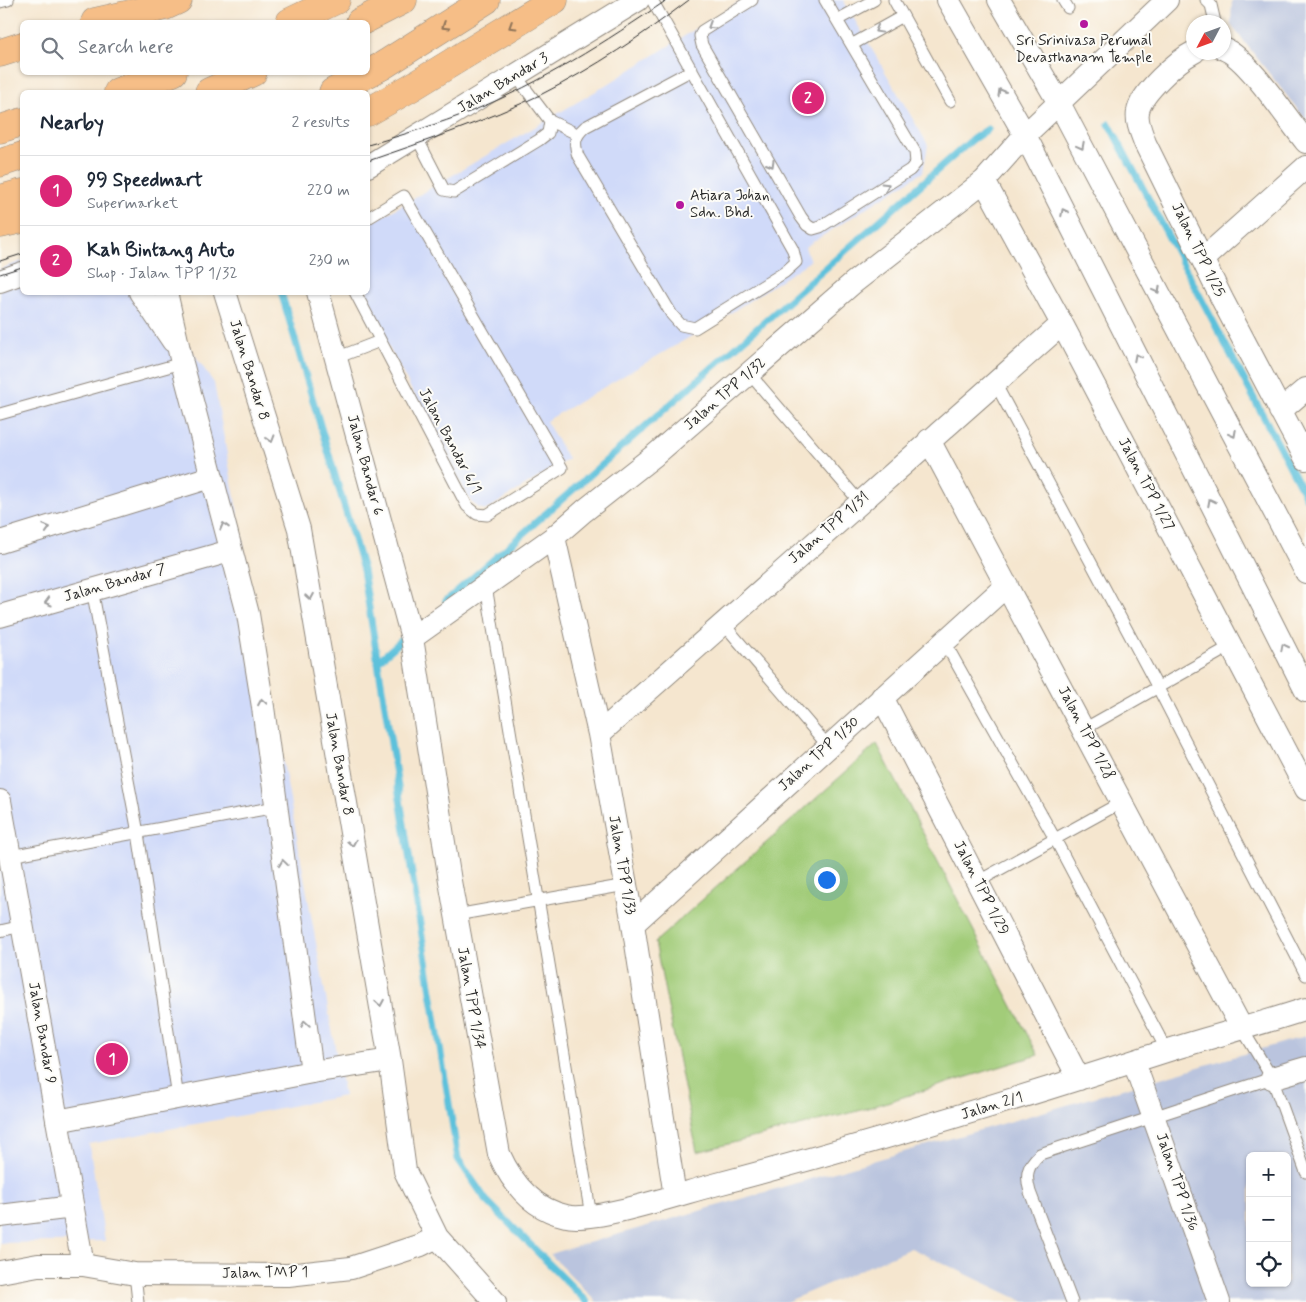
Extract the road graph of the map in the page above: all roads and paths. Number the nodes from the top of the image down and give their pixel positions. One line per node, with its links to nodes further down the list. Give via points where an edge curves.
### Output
1 (8, 0): 18 (lane)
2 (137, 0): 21 (highway)
3 (178, 0): 22 (highway)
4 (336, 0): 23 (highway)
5 (403, 0): 24 (highway)
6 (486, 0): 32 (highway, one-way to 32)
7 (554, 0): 42 (highway, one-way to 42)
8 (638, 0): 36 (street, Jalan Bandar 3)
9 (652, 0): 31 (lane)
10 (752, 0): 26 (lane, one-way to 26, via 702,31 702,45 806,225 813,228 820,227 916,163 915,152)
11 (825, 0): 25 (lane)
12 (874, 0): 25 (lane)
13 (894, 0): 20 (lane)
14 (948, 0): 47 (street, one-way to 14)
15 (999, 0): 41 (street)
16 (1167, 0): 41 (street, Jalan TPP 1/32)
17 (1206, 0): 19 (lane)
18 (0, 2)
19 (1213, 15)
20 (903, 16): 26 (lane, one-way to 26); 40 (lane)
21 (100, 20)
22 (105, 20)
23 (294, 20)
24 (364, 20)
25 (837, 20): 26 (lane)
26 (853, 44)
27 (20, 47): 28 (highway)
28 (0, 53)
29 (1231, 54): 49 (street, via 1245,65)
30 (1186, 59): 58 (street, Jalan TPP 1/25, via 1150,89 1138,112 1145,143)
31 (692, 70): 46 (lane); 46 (lane, via 793,250 796,262 695,328 681,325 672,315 578,156 574,144)
32 (370, 72)
33 (165, 75): 37 (highway)
34 (247, 75): 38 (highway)
35 (365, 75): 39 (highway, one-way to 39)
36 (516, 76): 43 (lane); 48 (street, Jalan Bandar 3)
37 (124, 90)
38 (217, 90)
39 (337, 90)
40 (950, 101)
41 (1059, 103): 47 (street, Jalan TPP 1/32); 82 (street, one-way to 82)
42 (370, 111)
43 (550, 121): 46 (lane); 48 (lane, via 548,133 539,140 454,192 444,190)
44 (20, 123): 45 (highway)
45 (0, 129)
46 (577, 134)
47 (1025, 135): 54 (street, Jalan TPP 1/32); 92 (street, one-way to 47)
48 (416, 136): 52 (street, Jalan Bandar 3)
49 (1306, 142)
50 (20, 157): 51 (highway)
51 (0, 163)
52 (370, 165)
53 (1306, 167): 58 (street)
54 (984, 181): 66 (street, Jalan TPP 1/27); 70 (street, Jalan TPP 1/32)
55 (20, 193): 56 (highway)
56 (0, 199)
57 (370, 217): 67 (lane, Jalan Bandar 6/1, via 404,196 562,468 487,515 477,514 467,506)
58 (1203, 260): 73 (street, Jalan TPP 1/25)
59 (20, 274): 60 (street)
60 (0, 281)
61 (142, 295): 68 (street)
62 (167, 295): 68 (street)
63 (226, 295): 115 (street, Jalan Bandar 8, one-way to 115, via 299,529)
64 (319, 295): 69 (street, Jalan Bandar 6)
65 (357, 295): 67 (lane, Jalan Bandar 6/1)
66 (1062, 324): 71 (street, Jalan TPP 1/31); 90 (street, Jalan TPP 1/27)
67 (380, 341): 69 (lane)
68 (181, 357): 74 (lane); 77 (street)
69 (336, 358): 88 (street, Jalan Bandar 6)
70 (748, 372): 78 (lane); 79 (street, Jalan TPP 1/32, via 656,455)
71 (994, 381): 75 (street, Jalan TPP 1/31); 91 (lane)
72 (1306, 389): 73 (street)
73 (1280, 411): 76 (street, Jalan TPP 1/25)
74 (0, 414)
75 (929, 440): 78 (street, Jalan TPP 1/31); 83 (street, Jalan TPP 1/28)
76 (1306, 459)
77 (211, 477): 80 (street, one-way to 77); 81 (street, one-way to 77)
78 (859, 501): 87 (street, Jalan TPP 1/31)
79 (554, 537): 84 (street, Jalan TPP 1/32); 95 (street, Jalan TPP 1/33)
80 (0, 542)
81 (230, 550): 85 (street, Jalan Bandar 7); 100 (street, one-way to 81, via 248,614)
82 (1306, 572)
83 (1007, 585): 89 (street, Jalan TPP 1/30); 94 (street, Jalan TPP 1/28)
84 (486, 586): 88 (street, Jalan TPP 1/32); 106 (lane)
85 (92, 589): 86 (street, Jalan Bandar 7, one-way to 86); 101 (lane)
86 (0, 616)
87 (722, 622): 95 (street, Jalan TPP 1/31); 96 (lane)
88 (412, 638): 107 (street, Jalan TPP 1/34)
89 (944, 641): 93 (street, Jalan TPP 1/30); 102 (lane)
90 (1231, 646): 91 (lane); 97 (street, Jalan TPP 1/27)
91 (1158, 688): 94 (lane); 111 (lane)
92 (1306, 691)
93 (882, 697): 96 (street, Jalan TPP 1/30); 104 (street, Jalan TPP 1/29)
94 (1084, 729): 99 (street, Jalan TPP 1/28)
95 (598, 734): 105 (street, Jalan TPP 1/33)
96 (828, 746): 108 (street, Jalan TPP 1/30)
97 (1306, 789)
98 (0, 801): 103 (street, Jalan Bandar 9)
99 (1122, 802): 102 (lane); 113 (street, Jalan TPP 1/28)
100 (276, 808): 101 (lane); 118 (street, one-way to 100)
101 (138, 833): 103 (lane); 121 (lane)
102 (1055, 839): 104 (lane); 114 (lane)
103 (10, 856): 109 (street, Jalan Bandar 9)
104 (978, 882): 120 (street, Jalan TPP 1/29)
105 (626, 885): 106 (lane); 108 (street, Jalan TPP 1/33)
106 (538, 901): 107 (lane); 128 (lane)
107 (456, 915): 128 (street, Jalan TPP 1/34, via 498,1154 507,1173 541,1207 567,1217)
108 (633, 924): 125 (street, Jalan TPP 1/33)
109 (22, 926): 110 (lane); 123 (street, Jalan Bandar 9)
110 (0, 931)
111 (1306, 975)
112 (1306, 1008): 113 (street, Jalan 2/1)
113 (1241, 1027): 114 (street, Jalan 2/1); 119 (lane)
114 (1167, 1051): 116 (street, Jalan 2/1)
115 (390, 1060): 118 (street); 129 (street, Jalan Bandar 8, via 405,1172)
116 (1134, 1062): 120 (street, Jalan 2/1); 122 (street, Jalan TPP 1/36)
117 (1306, 1068): 119 (street)
118 (312, 1072): 121 (street)
119 (1272, 1078): 122 (lane); 124 (lane)
120 (1079, 1079): 125 (street, Jalan 2/1, via 904,1133)
121 (178, 1098): 123 (street)
122 (1154, 1116): 135 (lane, via 1040,1154 1030,1164 1026,1179 1028,1186); 136 (street, Jalan TPP 1/36)
123 (57, 1121): 126 (street, Jalan Bandar 9)
124 (1306, 1172)
125 (675, 1196): 128 (street, Jalan TPP 1/34)
126 (73, 1208): 127 (street); 130 (street, Jalan Bandar 9)
127 (0, 1216)
128 (591, 1216)
129 (437, 1237): 132 (street, Jalan TMP 1, via 351,1268 288,1275); 134 (street)
130 (83, 1265): 131 (street, Jalan TMP 1, via 38,1265); 132 (street, Jalan TMP 1)
131 (0, 1272)
132 (135, 1274): 133 (lane)
133 (138, 1302)
134 (495, 1302)
135 (1072, 1302)
136 (1219, 1302)

